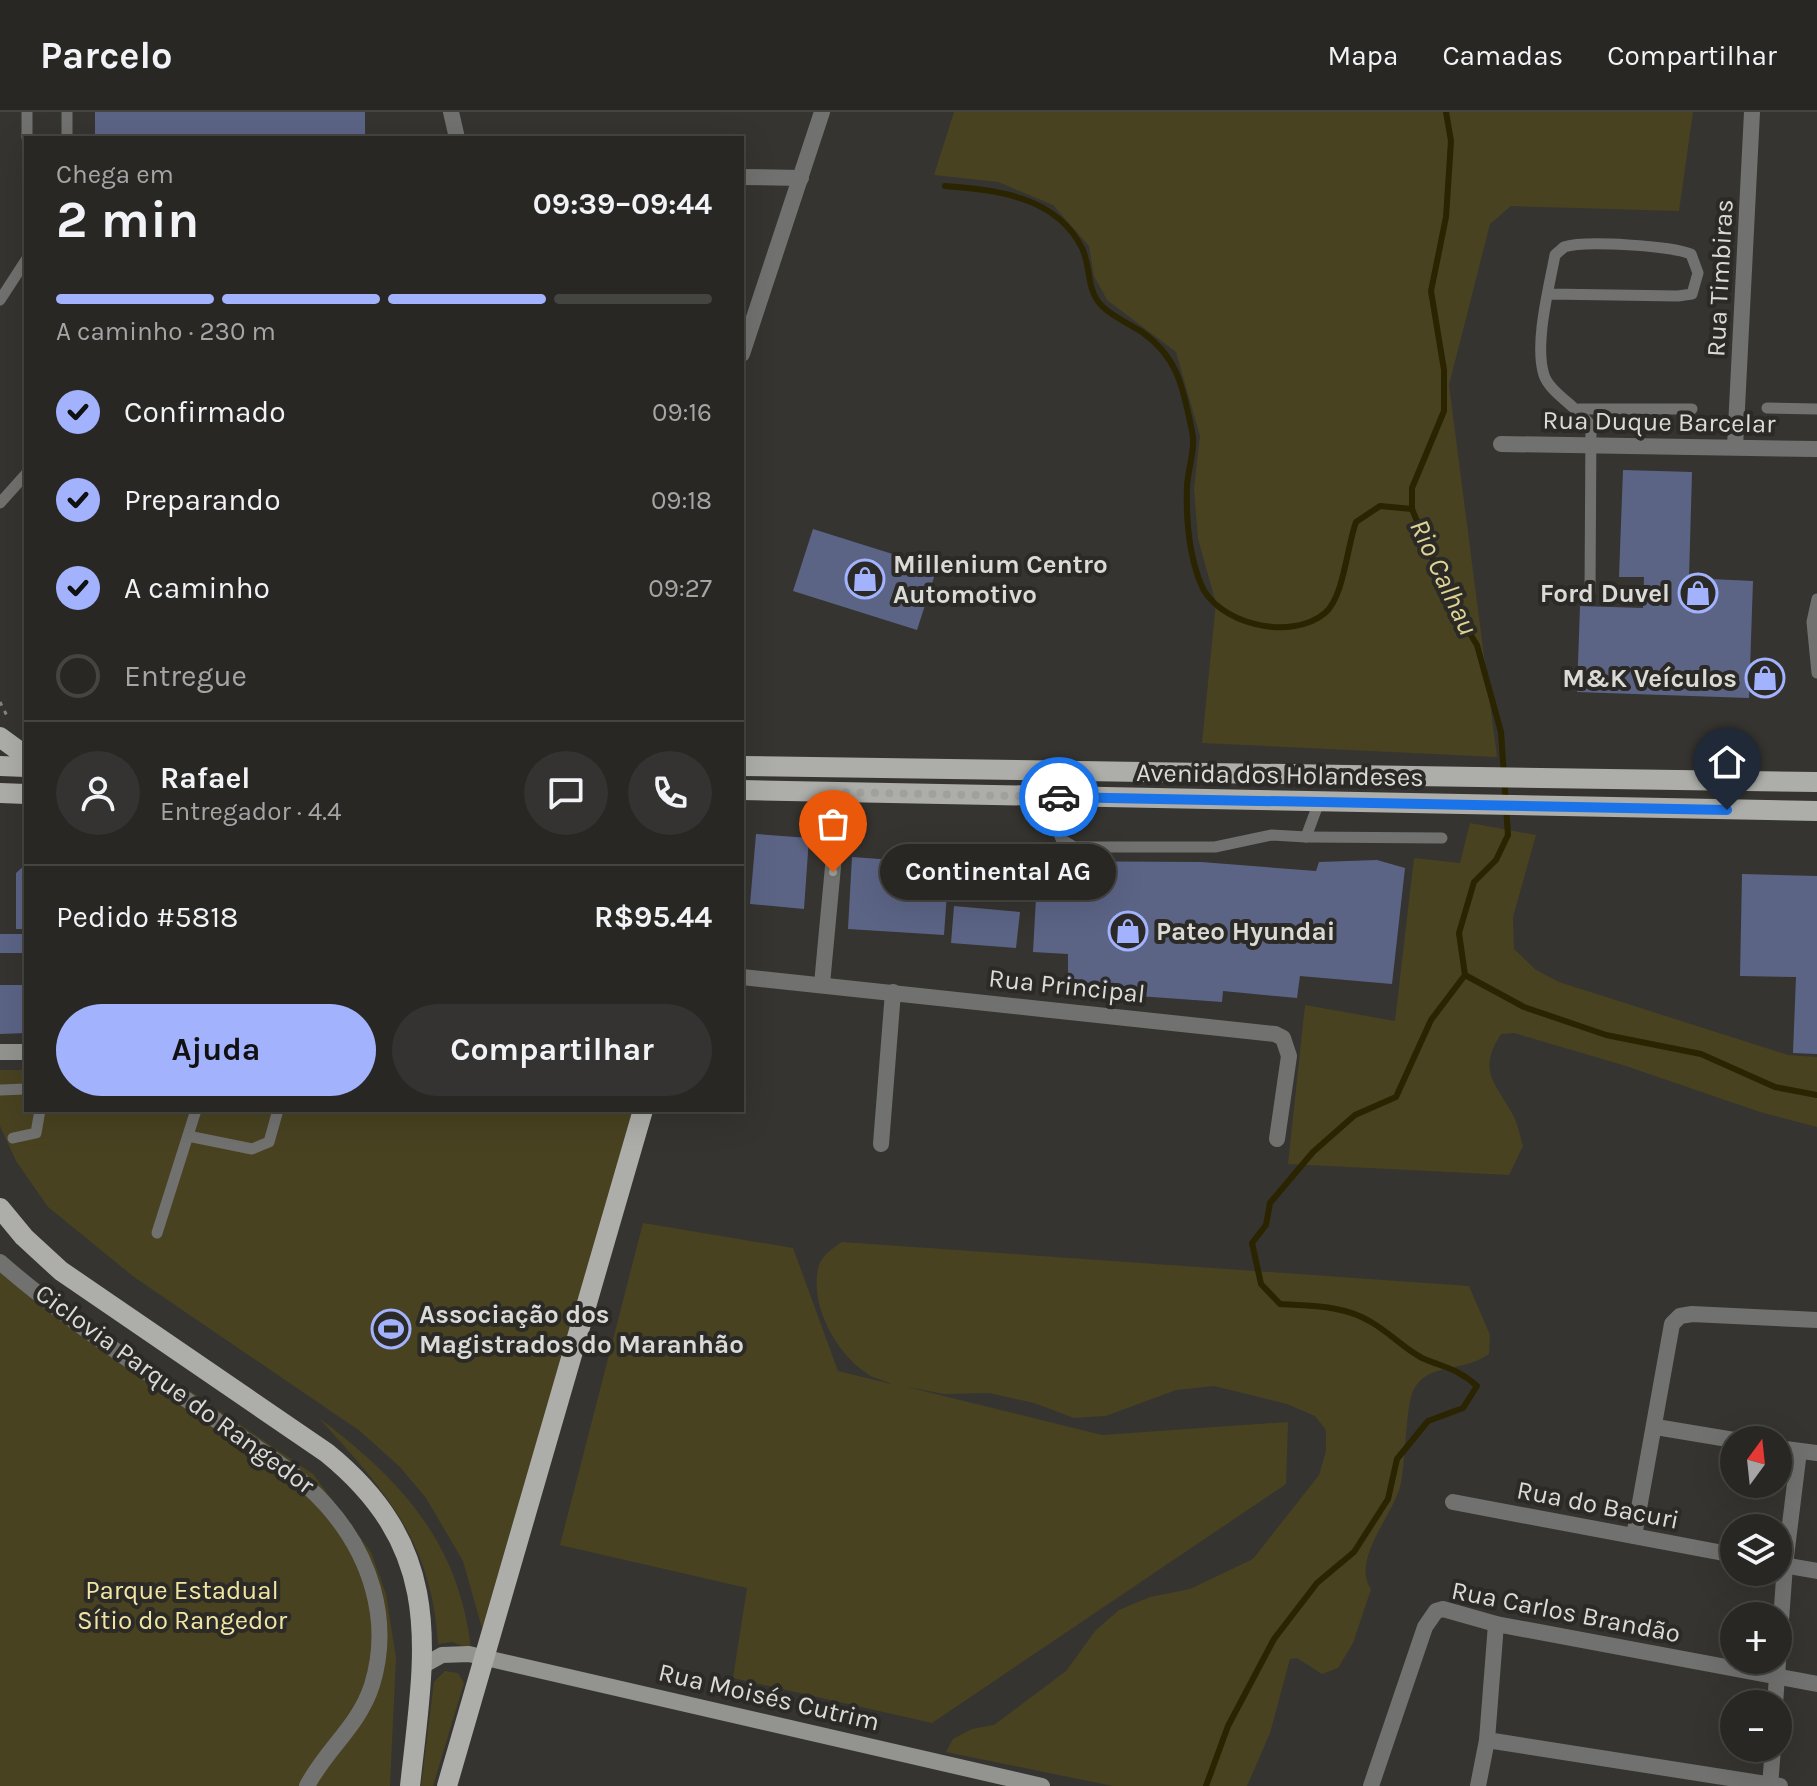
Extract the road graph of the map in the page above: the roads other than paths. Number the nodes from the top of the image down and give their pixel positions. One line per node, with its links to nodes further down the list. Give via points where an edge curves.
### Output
1 (27, 112): 7 (lane)
2 (67, 112): 8 (lane)
3 (451, 112): 9 (street)
4 (465, 112): 10 (street)
5 (822, 112): 12 (street)
6 (1752, 112): 23 (street, Rua Timbiras)
7 (27, 136)
8 (67, 136)
9 (457, 136)
10 (459, 136)
11 (744, 177): 12 (street)
12 (801, 178): 16 (street)
13 (24, 263): 15 (lane)
14 (1549, 294): 14 (lane, via 1555,255 1564,247 1680,250 1691,254 1698,273 1692,294 1678,296); 18 (lane, via 1542,335 1544,376 1556,393)
15 (0, 300)
16 (744, 348)
17 (1767, 408): 20 (lane)
18 (1579, 409): 19 (lane); 22 (lane, via 1591,426)
19 (1692, 409)
20 (1817, 409)
21 (1501, 444): 22 (street, Rua Duque Barcelar)
22 (1591, 445): 23 (street, Rua Duque Barcelar); 27 (lane)
23 (1735, 447): 24 (street, Rua Duque Barcelar)
24 (1817, 449)
25 (24, 476): 26 (lane)
26 (0, 503)
27 (1590, 592)
28 (1817, 599): 29 (lane, via 1812,622)
29 (1817, 673)
30 (0, 737): 31 (main road)
31 (24, 755)
32 (0, 766): 34 (main road)
33 (744, 766): 35 (main road, Avenida dos Holandeses)
34 (24, 767)
35 (1817, 782)
36 (744, 790): 37 (main road, Avenida dos Holandeses)
37 (840, 792): 40 (main road, Avenida dos Holandeses); 46 (street)
38 (0, 793): 39 (main road)
39 (24, 794)
40 (1044, 796): 41 (main road, Avenida dos Holandeses); 43 (lane, via 1061,839 1074,847 1215,847 1272,835)
41 (1319, 802): 42 (main road, Avenida dos Holandeses); 43 (lane)
42 (1817, 811)
43 (1306, 837): 44 (lane)
44 (1442, 838)
45 (744, 977): 46 (street, Rua Principal)
46 (822, 984): 47 (street, Rua Principal)
47 (893, 992): 58 (street, Rua Principal, via 1275,1034 1283,1038 1289,1056); 59 (street)
48 (0, 1052): 49 (street)
49 (24, 1052)
50 (24, 1089): 51 (lane)
51 (0, 1090)
52 (40, 1112): 57 (lane, via 36,1133)
53 (195, 1112): 56 (lane)
54 (277, 1112): 56 (lane, via 269,1142 252,1149)
55 (642, 1112): 77 (main road)
56 (188, 1136): 61 (lane)
57 (13, 1138)
58 (1277, 1139)
59 (881, 1144)
60 (0, 1208): 78 (main road, via 61,1271 327,1453 358,1481 391,1524 410,1568 423,1624)
61 (157, 1233)
62 (0, 1262): 85 (street, via 48,1304 275,1460 326,1505 363,1560 375,1590 379,1629 373,1682 353,1725)
63 (1817, 1320): 64 (street, via 1680,1316 1672,1324)
64 (1656, 1427): 65 (street); 71 (street)
65 (1720, 1438)
66 (1792, 1450): 67 (street)
67 (1799, 1451): 68 (street); 70 (street)
68 (1817, 1453)
69 (1453, 1502): 71 (street, Rua do Bacuri)
70 (1790, 1514)
71 (1634, 1536): 72 (street, Rua do Bacuri)
72 (1720, 1552)
73 (1792, 1566): 74 (street)
74 (1817, 1571)
75 (1781, 1586): 79 (street)
76 (1496, 1624): 79 (street, Rua Carlos Brandão); 82 (street); 89 (street, Rua Carlos Brandão, via 1443,1609 1430,1618)
77 (485, 1658): 78 (street, Rua Moisés Cutrim, via 450,1654); 87 (main road); 88 (street, Rua Moisés Cutrim)
78 (424, 1665): 86 (main road)
79 (1777, 1676): 80 (street, Rua Carlos Brandão); 81 (street)
80 (1817, 1684)
81 (1776, 1690)
82 (1487, 1740): 84 (street); 90 (street)
83 (1773, 1762): 84 (street)
84 (1774, 1785)
85 (307, 1786)
86 (410, 1786)
87 (447, 1786)
88 (1042, 1786)
89 (1371, 1786)
90 (1478, 1786)

